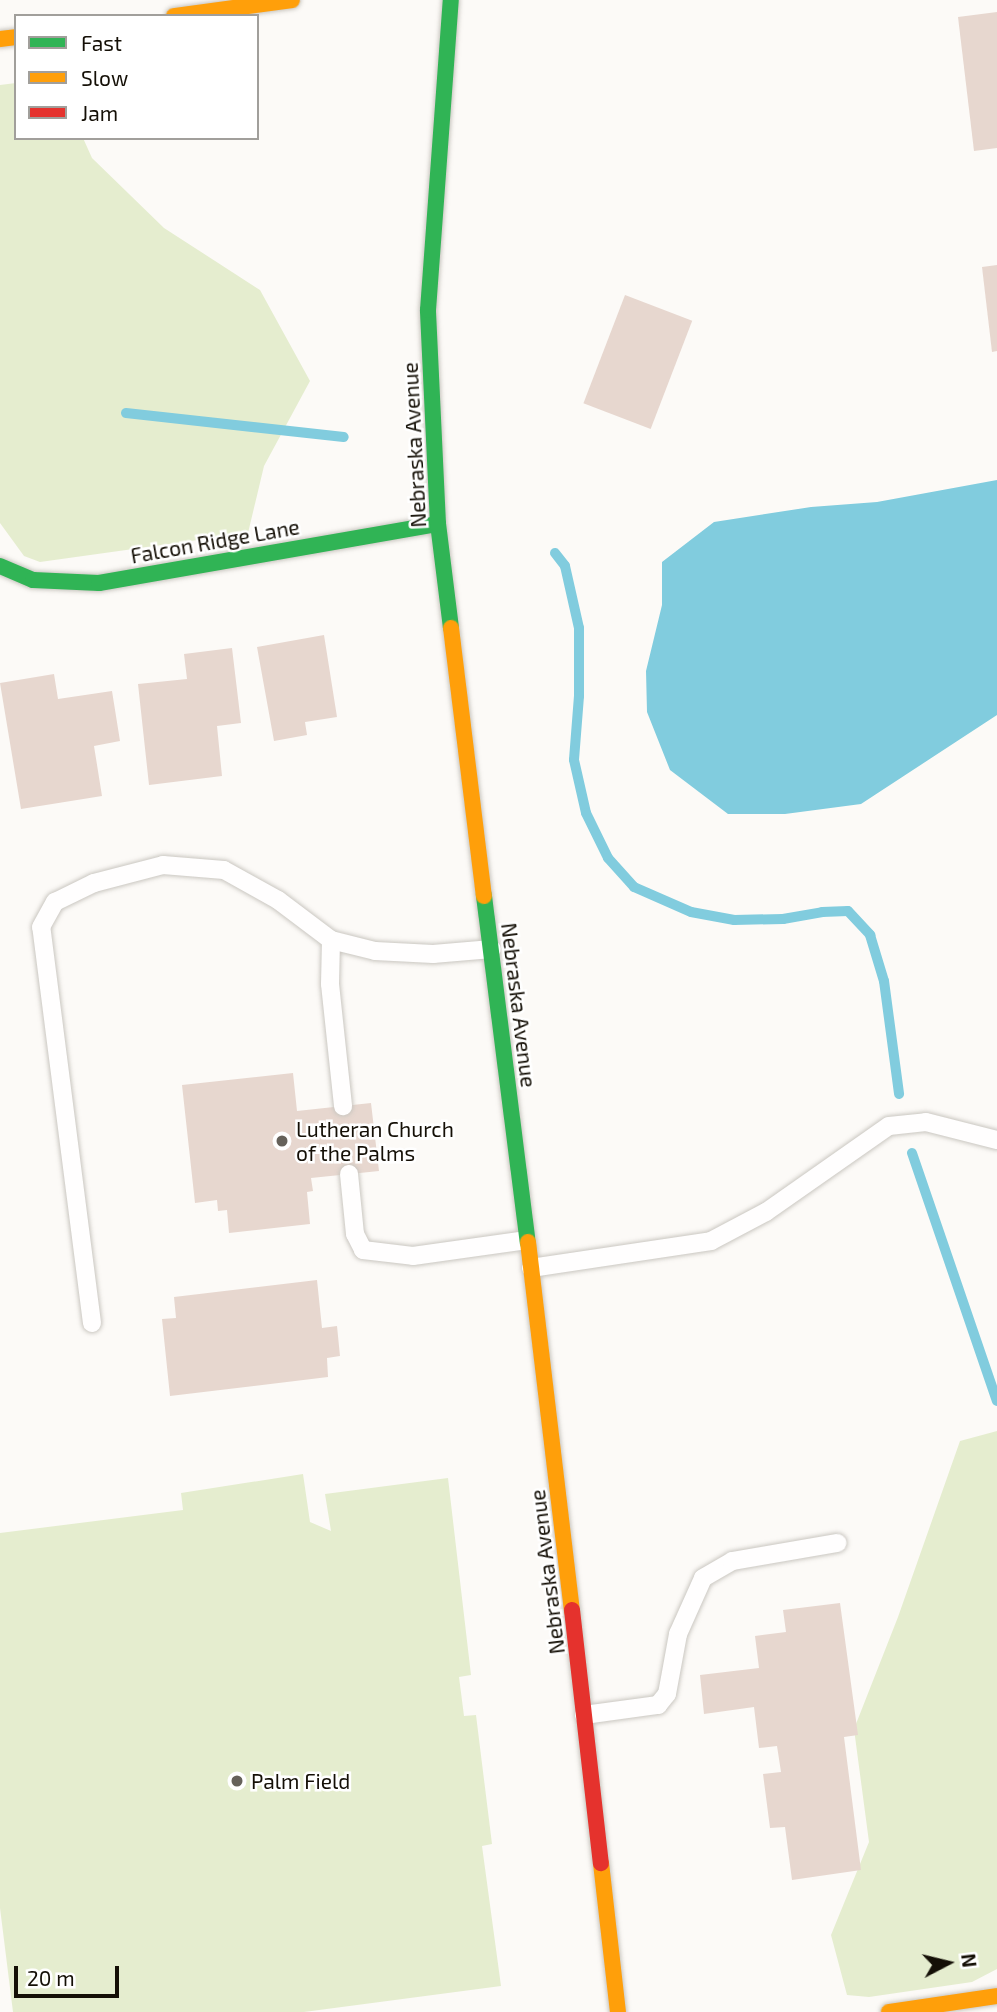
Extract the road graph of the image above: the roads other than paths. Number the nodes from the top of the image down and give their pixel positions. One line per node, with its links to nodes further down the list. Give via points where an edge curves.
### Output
1 (292, 0): 3 (main road)
2 (451, 0): 4 (main road, Nebraska Avenue, via 428,310)
3 (189, 14)
4 (438, 524): 5 (main road, Falcon Ridge Lane, via 100,583 33,580); 7 (main road, Nebraska Avenue)
5 (0, 566)
6 (331, 940): 7 (lane, via 375,951 433,954); 8 (lane, via 330,984); 13 (lane, via 278,900 224,870 163,865 94,883 55,902 41,927)
7 (492, 949): 11 (main road, Nebraska Avenue)
8 (343, 1106)
9 (997, 1140): 12 (lane, via 926,1122 888,1126 766,1212 711,1241)
10 (349, 1174): 11 (lane, via 355,1234 363,1250 412,1256)
11 (527, 1240): 12 (main road, Nebraska Avenue)
12 (531, 1268): 15 (main road, Nebraska Avenue)
13 (92, 1323)
14 (836, 1543): 15 (lane, via 732,1561 703,1577 678,1634 667,1694 658,1705)
15 (584, 1715): 17 (main road, Nebraska Avenue)
16 (997, 1996): 18 (main road)
17 (618, 2012)
18 (889, 2012)

